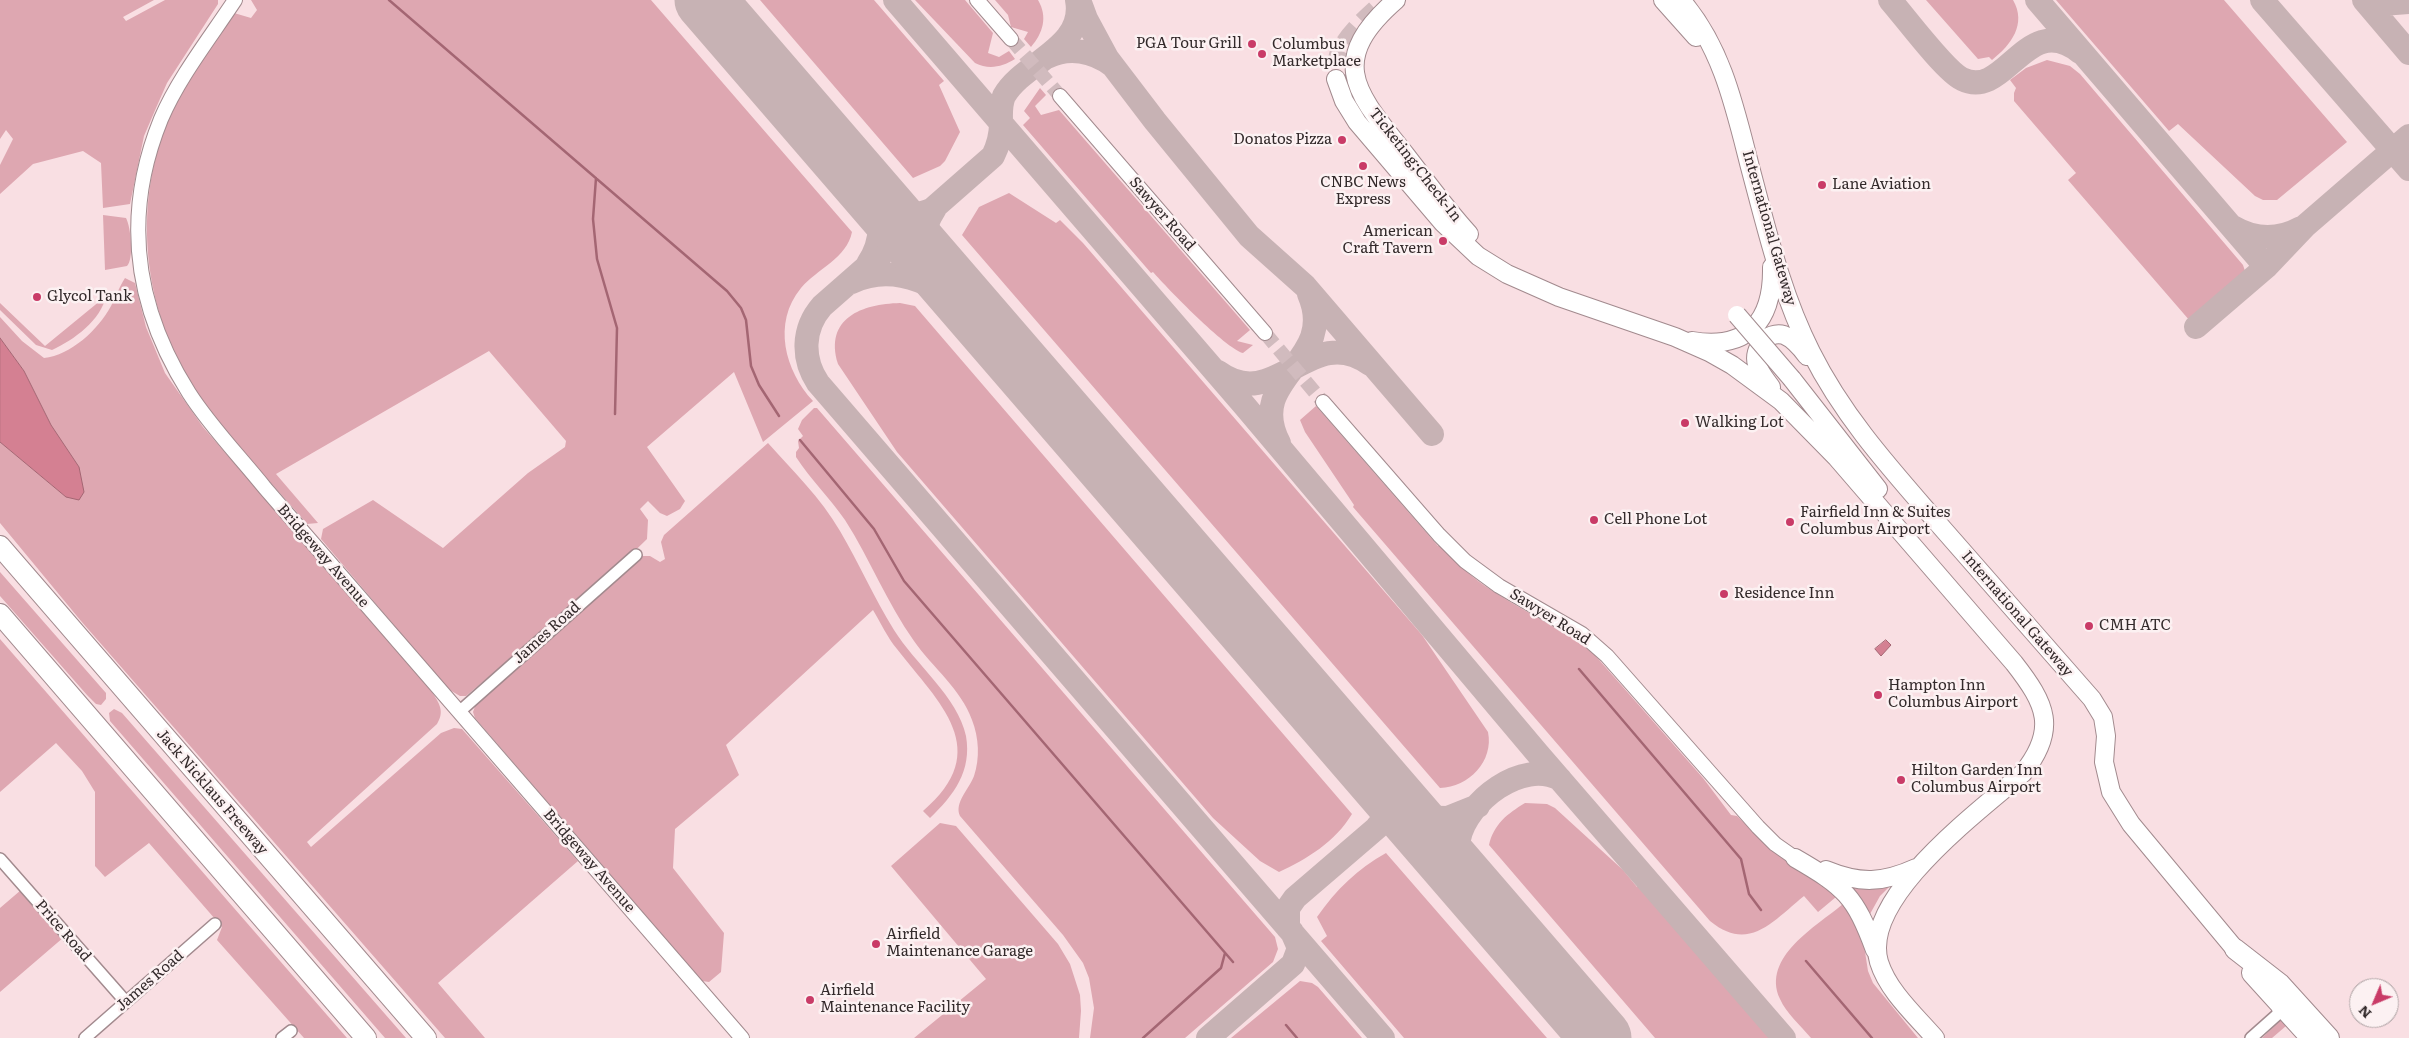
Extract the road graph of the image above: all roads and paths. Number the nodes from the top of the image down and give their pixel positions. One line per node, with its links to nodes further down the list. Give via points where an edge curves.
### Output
1 (235, 0): 22 (street, Bridgeway Avenue, via 203,46 162,118 143,175 137,210 137,242 140,271 157,330 190,395 265,488)
2 (977, 0): 6 (street)
3 (1396, 0): 11 (main road, Ticketing;Check-In, via 1366,30 1360,42 1357,82 1364,99 1458,222 1510,268)
4 (1663, 0): 9 (main road, via 1705,48)
5 (1681, 0): 9 (main road, via 1710,41)
6 (1011, 39)
7 (1336, 79): 11 (main road, via 1357,122 1459,239 1492,266)
8 (1060, 96): 13 (street, Sawyer Road)
9 (1732, 98): 10 (main road, International Gateway)
10 (1771, 247): 14 (main road, via 1771,293 1764,315 1754,328 1740,338 1724,342); 17 (main road, International Gateway, via 1798,324)
11 (1560, 297): 14 (main road)
12 (1737, 315): 20 (main road, bridge, via 1792,379 1889,503)
13 (1265, 333)
14 (1675, 337): 15 (main road, via 1720,358)
15 (1781, 401): 17 (main road, via 1756,361 1761,344 1778,334 1791,339 1803,351); 20 (main road, via 1837,458)
16 (1323, 402): 23 (street, Sawyer Road, via 1452,549 1480,573 1582,634 1607,656 1758,827)
17 (1843, 408): 27 (main road, International Gateway, via 1871,446 2092,699 2102,717 2106,736 2104,762 2111,792 2131,824)
18 (0, 546): 33 (highway, Jack Nicklaus Freeway)
19 (636, 555): 22 (street, James Road)
20 (1938, 574): 25 (main road, via 2031,686 2038,698 2045,729 2038,751 2023,773)
21 (0, 614): 32 (highway)
22 (459, 712): 34 (street, Bridgeway Avenue)
23 (1795, 858): 25 (main road, via 1835,874 1873,881 1896,877); 28 (main road, via 1833,882 1852,900 1865,921)
24 (0, 860): 29 (street, Price Road)
25 (1922, 865): 28 (main road, via 1899,890 1886,911 1879,933)
26 (215, 924): 29 (street, James Road)
27 (2235, 949): 30 (highway); 38 (highway, International Gateway, via 2280,984)
28 (1878, 959): 35 (main road, via 1889,984)
29 (126, 1002): 31 (street, James Road)
30 (2278, 1004): 36 (street, via 2278,1014); 37 (highway)
31 (84, 1038)
32 (366, 1038)
33 (426, 1038)
34 (742, 1038)
35 (1935, 1038)
36 (2251, 1038)
37 (2311, 1038)
38 (2329, 1038)

